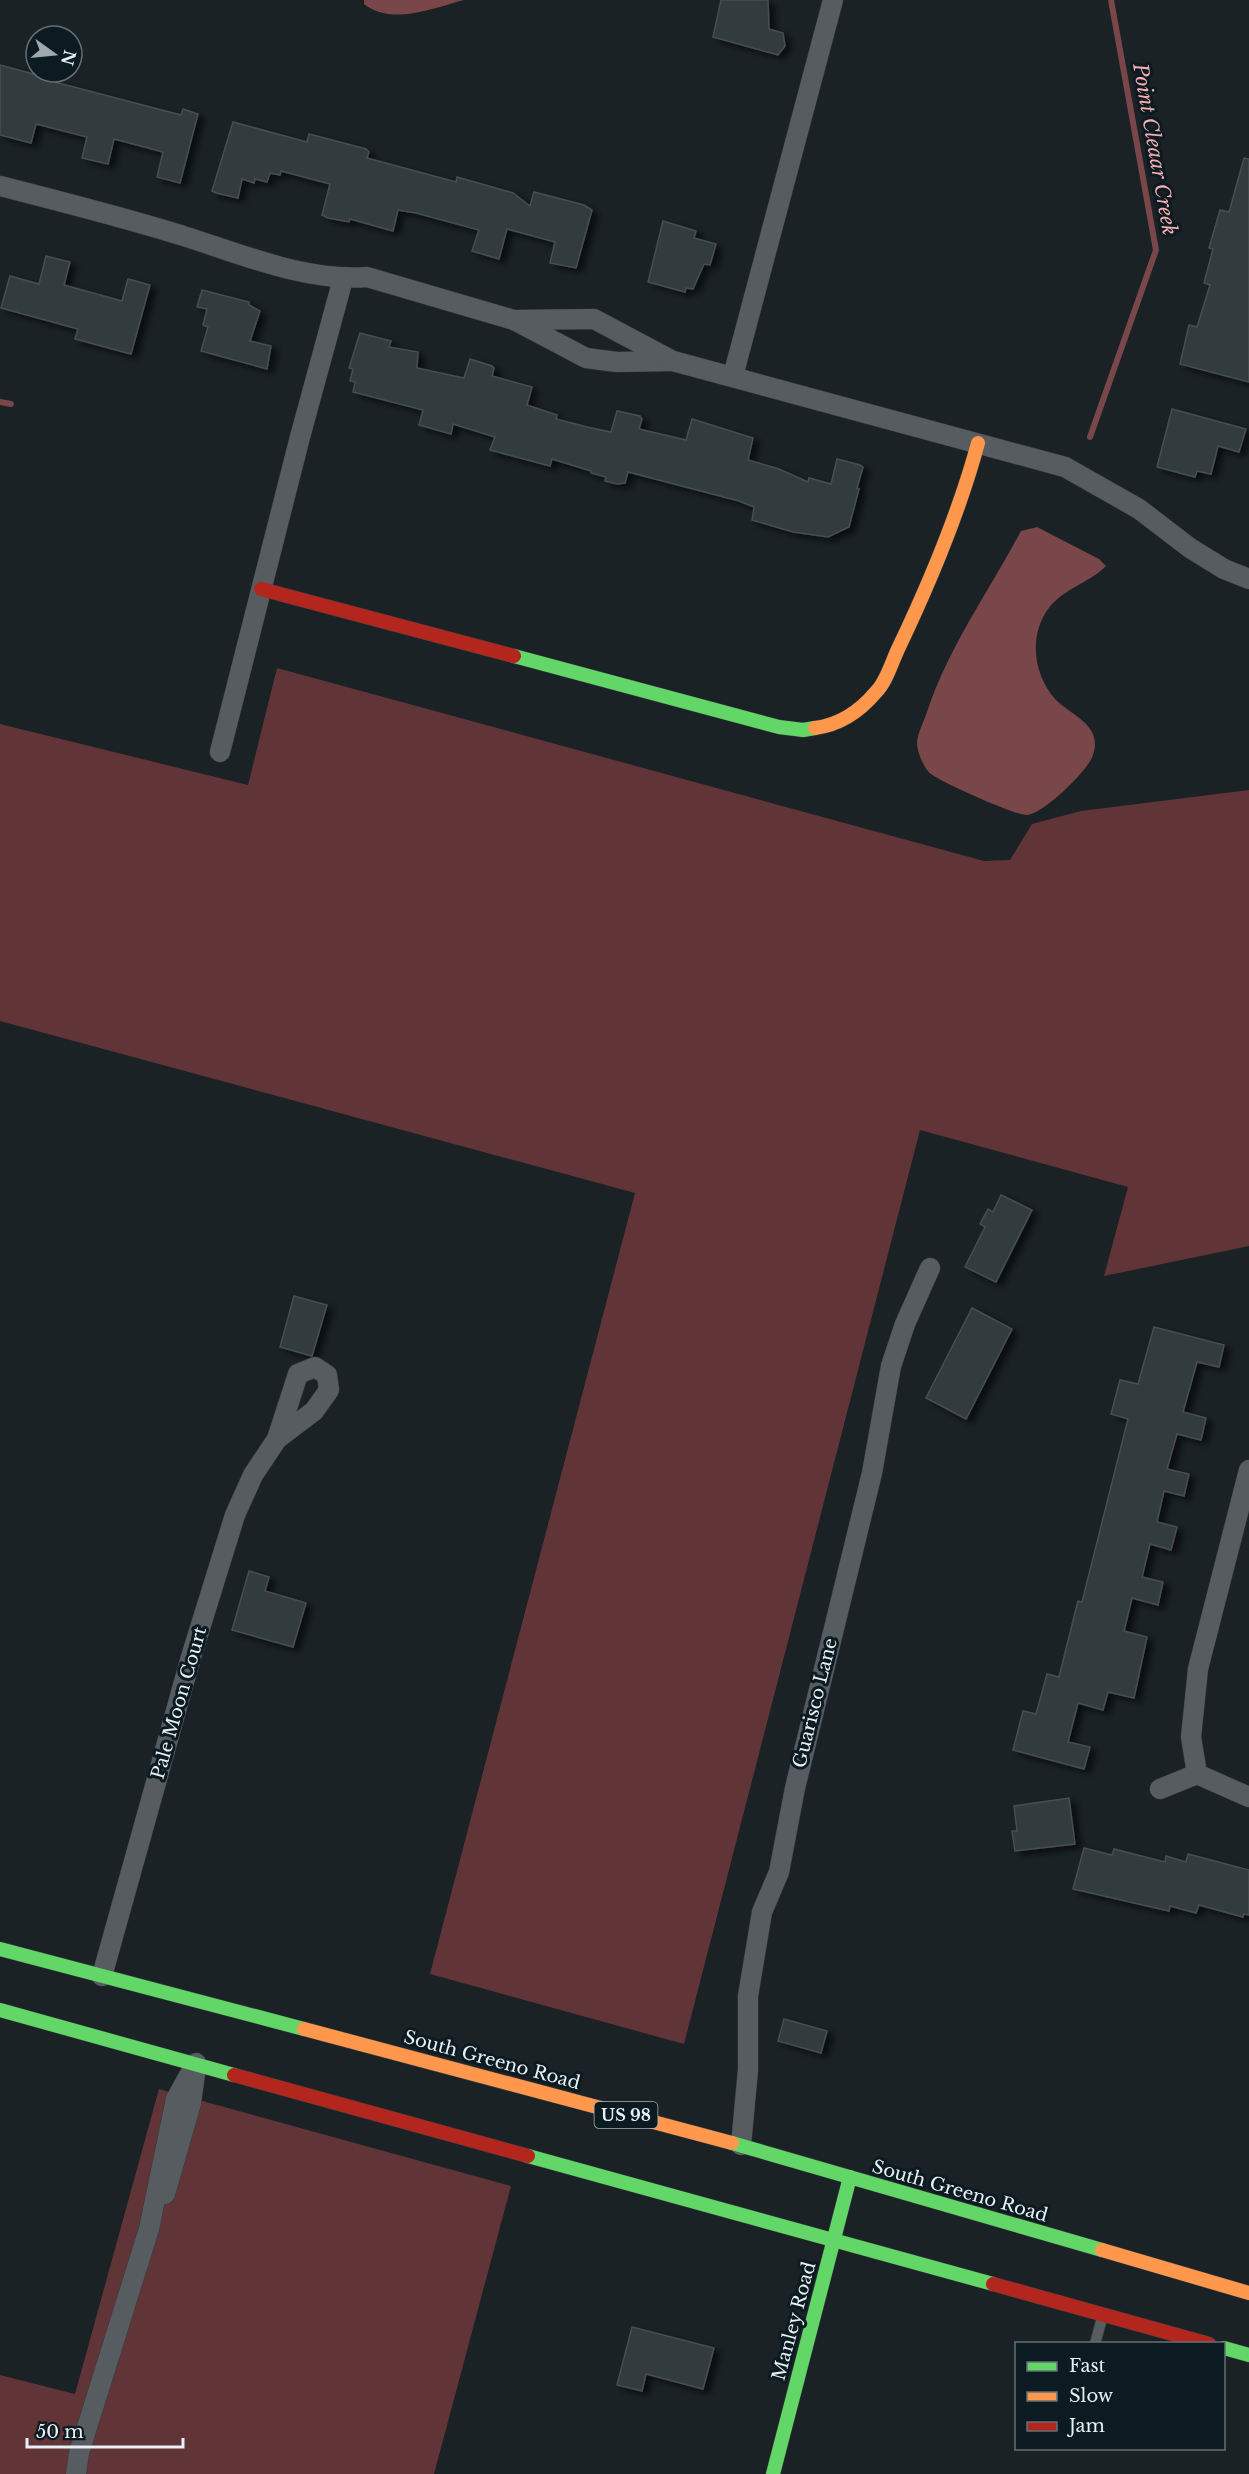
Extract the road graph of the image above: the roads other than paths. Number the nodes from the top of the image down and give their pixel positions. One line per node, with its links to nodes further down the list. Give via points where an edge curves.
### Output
1 (833, 0): 6 (street)
2 (0, 186): 3 (street)
3 (343, 279): 4 (street, via 367,277); 9 (street)
4 (514, 320): 5 (street, via 596,361); 5 (street, via 594,319)
5 (673, 361): 6 (street)
6 (733, 376): 7 (street)
7 (978, 443): 8 (street, via 1065,467 1083,476 1139,508 1199,554); 9 (main road, via 968,480 922,596 878,691 832,726 803,730 779,727)
8 (1249, 579)
9 (261, 590): 10 (street)
10 (220, 752)
11 (930, 1268): 21 (street, Guarisco Lane, via 891,1366 872,1473 795,1788 784,1851 762,1912 748,1996 748,2070)
12 (277, 1439): 18 (street, Pale Moon Court, via 253,1475 235,1515)
13 (1249, 1470): 14 (street, via 1198,1669 1191,1737)
14 (1197, 1774): 15 (street); 16 (street)
15 (1160, 1789)
16 (1249, 1797)
17 (0, 1949): 18 (main road, South Greeno Road / US 98)
18 (102, 1976): 21 (main road, South Greeno Road / US 98)
19 (0, 2010): 20 (main road)
20 (196, 2063): 23 (main road); 31 (street, via 191,2103 168,2187 149,2229 79,2453)
21 (741, 2145): 22 (main road, South Greeno Road / US 98)
22 (850, 2177): 23 (main road, Manley Road); 24 (main road, South Greeno Road / US 98)
23 (834, 2238): 25 (main road); 32 (main road, Manley Road)
24 (1249, 2293)
25 (1104, 2314): 26 (main road); 27 (lane)
26 (1170, 2338): 28 (main road)
27 (1095, 2342)
28 (1201, 2342)
29 (1225, 2348): 30 (main road)
30 (1249, 2355)
31 (76, 2474)
32 (773, 2474)

